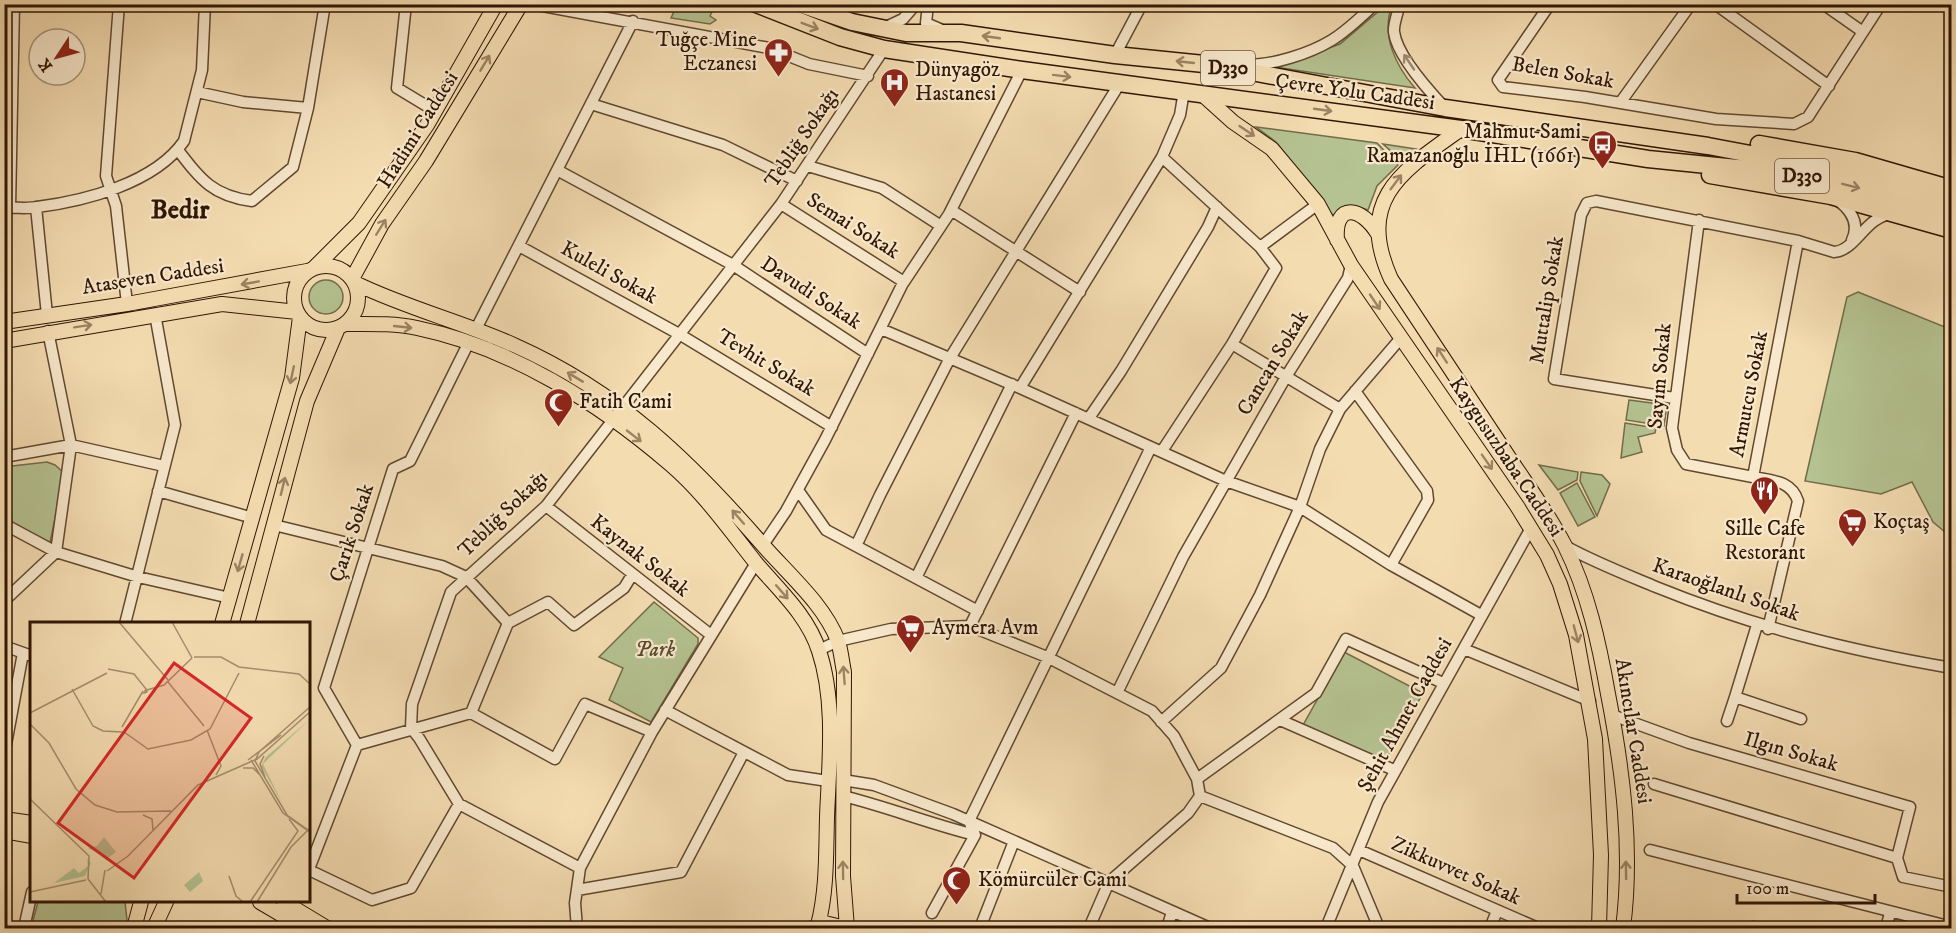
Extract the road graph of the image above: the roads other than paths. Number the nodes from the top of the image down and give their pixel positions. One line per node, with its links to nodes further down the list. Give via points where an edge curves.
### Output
1 (14, 4): 35 (street)
2 (119, 4): 51 (street, via 106,176)
3 (205, 4): 34 (street)
4 (325, 4): 39 (street)
5 (406, 4): 41 (street, via 397,88)
6 (478, 4): 21 (street)
7 (521, 4): 75 (main road, Hadimi Caddesi, one-way to 7, via 382,224 426,161)
8 (532, 4): 22 (street)
9 (756, 4): 26 (highway, Çevre Yolu Caddesi / D330, one-way to 26, via 840,37)
10 (800, 4): 23 (highway, Çevre Yolu Caddesi / D330)
11 (916, 4): 23 (street, via 895,25)
12 (928, 4): 25 (street, via 926,23)
13 (1142, 4): 27 (street)
14 (1375, 4): 28 (street, via 1356,23 1313,48 1258,65)
15 (1400, 4): 40 (street, one-way to 15, via 1401,50 1394,31)
16 (1551, 4): 37 (street, Belen Sokak, via 1498,80 1503,87)
17 (1691, 4): 37 (street)
18 (1714, 4): 32 (street)
19 (1823, 4): 24 (street)
20 (1881, 4): 24 (street, Belen Sokak)
21 (496, 6): 41 (main road, Hadimi Caddesi)
22 (633, 21): 30 (street, via 769,48 809,64); 38 (street)
23 (879, 28): 25 (highway, Çevre Yolu Caddesi / D330, via 906,33)
24 (1863, 32): 32 (street, Belen Sokak)
25 (961, 33): 27 (highway, Çevre Yolu Caddesi / D330, one-way to 25)
26 (884, 49): 29 (highway, Çevre Yolu Caddesi / D330); 30 (street, Tebliğ Sokağı)
27 (1115, 55): 28 (highway, Çevre Yolu Caddesi / D330, one-way to 27)
28 (1214, 66): 40 (highway, Çevre Yolu Caddesi / D330)
29 (1022, 70): 31 (highway, Çevre Yolu Caddesi / D330, one-way to 31); 59 (street)
30 (868, 76): 47 (street, Tebliğ Sokağı)
31 (1120, 83): 33 (highway, Çevre Yolu Caddesi / D330); 71 (street)
32 (1829, 86): 37 (street, Belen Sokak, via 1808,117 1794,124 1716,119)
33 (1184, 91): 36 (highway, Çevre Yolu Caddesi / D330); 45 (street, via 1180,115)
34 (197, 92): 39 (street, via 243,102); 44 (street)
35 (8, 93): 56 (street)
36 (1202, 94): 42 (highway, Çevre Yolu Caddesi / D330, one-way to 42); 55 (main road, Kaygusuzbaba Caddesi, one-way to 55, via 1272,149)
37 (1620, 103)
38 (591, 104): 48 (street); 49 (street, via 723,145)
39 (308, 108): 44 (street, via 293,167 252,201 228,198 199,177)
40 (1445, 108): 43 (highway, Çevre Yolu Caddesi / D330)
41 (435, 111): 74 (main road, Hadimi Caddesi, via 359,223)
42 (1461, 129): 46 (highway, Çevre Yolu Caddesi / D330); 65 (main road, Kaygusuzbaba Caddesi, one-way to 42, via 1384,201 1399,177)
43 (1657, 138): 50 (highway, via 1697,137 1821,153); 53 (highway, Çevre Yolu Caddesi / D330, via 1840,170)
44 (178, 150): 51 (street)
45 (1162, 157): 58 (street); 77 (street)
46 (1648, 159): 52 (highway, via 1710,175); 61 (highway, Çevre Yolu Caddesi / D330, one-way to 61, via 1814,178)
47 (808, 166): 49 (street, Tebliğ Sokağı); 63 (street, via 882,188)
48 (557, 170): 69 (street); 72 (street, Davudi Sokak)
49 (798, 181): 54 (street, Tebliğ Sokağı)
50 (1952, 189)
51 (111, 191): 57 (street); 78 (street)
52 (1832, 196): 60 (highway); 68 (street, via 1854,220)
53 (1952, 201)
54 (781, 204): 72 (street, Tebliğ Sokağı); 76 (street, Semai Sokak)
55 (1318, 204): 67 (main road, Kaygusuzbaba Caddesi); 70 (street)
56 (7, 207): 57 (street)
57 (36, 207): 80 (street)
58 (1217, 207): 70 (street); 101 (street, via 1121,372)
59 (951, 210): 63 (street); 71 (street)
60 (1902, 214): 64 (highway); 68 (street, via 1876,218)
61 (1952, 216)
62 (1699, 220): 66 (street); 97 (street, Sayım Sokak); 97 (street, Muttalip Sokak, via 1596,201 1587,203 1581,215 1554,379)
63 (941, 226): 76 (street)
64 (1952, 230)
65 (1378, 234): 67 (main road, via 1361,213 1350,212 1340,218); 120 (main road, Kaygusuzbaba Caddesi, one-way to 65, via 1391,279)
66 (1798, 241): 68 (street, via 1834,252); 108 (street, Armutcu Sokak)
67 (1337, 242): 73 (main road, Kaygusuzbaba Caddesi)
68 (1850, 243)
69 (519, 246): 84 (street); 87 (street, Kuleli Sokak)
70 (1260, 247): 91 (street, via 1276,268)
71 (1016, 250): 77 (street); 93 (street)
72 (733, 265): 87 (street, Tebliğ Sokağı); 92 (street, Davudi Sokak)
73 (1351, 265): 88 (main road, Kaygusuzbaba Caddesi, one-way to 88); 94 (street, Cancan Sokak, via 1348,278)
74 (311, 269): 75 (main road, via 334,266); 78 (main road, Ataseven Caddesi, one-way to 78); 81 (main road, via 296,286)
75 (354, 281): 83 (main road, via 356,311); 84 (main road, via 418,311)
76 (904, 282): 85 (street)
77 (1080, 292): 95 (street)
78 (127, 304): 80 (main road, Ataseven Caddesi)
79 (155, 314): 81 (main road, via 222,304); 86 (main road, one-way to 79); 107 (street, via 175,426)
80 (47, 315): 82 (main road, Ataseven Caddesi)
81 (298, 315): 83 (main road, via 317,329); 114 (main road, one-way to 114, via 292,378)
82 (4, 322)
83 (342, 326): 90 (main road, one-way to 90, via 417,328); 116 (main road, one-way to 83, via 307,401)
84 (476, 329): 98 (main road, one-way to 84, via 518,346)
85 (881, 329): 92 (street); 93 (street)
86 (48, 331): 89 (main road); 104 (street)
87 (679, 334): 98 (street, Tebliğ Sokağı); 103 (street, Tevhit Sokak)
88 (1400, 339): 96 (street); 117 (main road, Kaygusuzbaba Caddesi, one-way to 117)
89 (4, 340)
90 (468, 344): 102 (main road, via 563,387); 121 (street, Çarık Sokak, via 410,461 393,469)
91 (1232, 344): 94 (street); 105 (street)
92 (868, 354): 103 (street)
93 (950, 358): 95 (street); 119 (street)
94 (1287, 375): 99 (street); 109 (street, Cancan Sokak)
95 (1016, 386): 100 (street); 128 (street)
96 (1354, 391): 99 (street); 124 (street, via 1427,491 1428,500)
97 (1674, 398): 108 (street, Sayım Sokak, via 1674,440 1686,464)
98 (623, 407): 102 (street, Tebliğ Sokağı); 118 (main road, one-way to 98, via 707,481)
99 (1341, 409): 113 (street, via 1320,449)
100 (1076, 413): 101 (street); 131 (street)
101 (1089, 418): 105 (street)
102 (613, 420): 112 (street, Tebliğ Sokağı); 123 (main road, one-way to 123, via 671,465 728,526)
103 (832, 427): 110 (street)
104 (72, 445): 106 (street); 107 (street); 122 (street)
105 (1157, 449): 109 (street); 145 (street)
106 (4, 457)
107 (164, 466): 111 (street)
108 (1753, 477): 138 (street, Armutcu Sokak, via 1785,484 1797,501)
109 (1226, 481): 113 (street); 148 (street, Cancan Sokak, via 1183,557)
110 (798, 490): 118 (street); 119 (street, via 826,531)
111 (158, 491): 114 (street); 126 (street)
112 (546, 506): 125 (street, Kaynak Sokak); 127 (street, Tebliğ Sokağı)
113 (1300, 507): 124 (street); 157 (street, via 1221,668)
114 (253, 518): 129 (main road, one-way to 129)
115 (4, 524): 122 (street)
116 (274, 525): 121 (street); 135 (main road)
117 (1531, 528): 132 (street, Şehit Ahmet Caddesi); 150 (main road, Kaygusuzbaba Caddesi, one-way to 150, via 1560,584)
118 (763, 545): 140 (main road, via 819,608)
119 (856, 546): 128 (street)
120 (1564, 546): 138 (street, Karaoğlanlı Sokak, via 1599,564); 153 (main road, Akıncılar Caddesi, via 1596,631)
121 (368, 548): 127 (street, via 442,566); 160 (street, Çarık Sokak, via 324,688)
122 (56, 552): 126 (street); 130 (street)
123 (756, 563): 139 (street); 142 (main road, one-way to 142, via 798,611)
124 (1392, 565): 132 (street)
125 (632, 575): 136 (street, via 624,588 573,625 548,602); 139 (street, Kaynak Sokak)
126 (138, 577): 129 (street); 133 (street)
127 (466, 577): 136 (street); 158 (street, Tebliğ Sokağı, via 451,592 412,704)
128 (916, 578): 131 (street)
129 (230, 598): 134 (main road)
130 (4, 601)
131 (978, 611): 137 (street)
132 (1481, 615): 143 (street, Şehit Ahmet Caddesi)
133 (126, 622)
134 (223, 622)
135 (247, 622)
136 (508, 624): 152 (street)
137 (970, 626): 140 (street, via 891,629); 145 (street)
138 (1763, 627): 146 (street, Karaoğlanlı Sokak); 149 (street, Armutcu Sokak)
139 (711, 635): 151 (street)
140 (838, 641): 142 (street); 165 (main road, one-way to 140, via 844,672)
141 (4, 646): 144 (street)
142 (819, 650): 166 (main road, via 828,701)
143 (1464, 650): 147 (street, Şehit Ahmet Caddesi); 150 (street)
144 (27, 654): 162 (street)
145 (1047, 657): 148 (street); 172 (street)
146 (1952, 668)
147 (1443, 682): 155 (street, via 1346,639 1316,693); 163 (street, Şehit Ahmet Caddesi)
148 (1117, 693): 157 (street, via 1152,711)
149 (1735, 697): 154 (street); 156 (street, Armutcu Sokak)
150 (1590, 701): 197 (main road, Kaygusuzbaba Caddesi, via 1600,843)
151 (665, 710): 159 (street); 161 (street)
152 (471, 713): 158 (street); 159 (street, via 555,759 585,704)
153 (1612, 715): 180 (street, Ilgın Sokak, via 1689,743 1910,807); 215 (main road, Akıncılar Caddesi, one-way to 153, via 1627,888 1625,810)
154 (1801, 719)
155 (1280, 720): 163 (street); 164 (street)
156 (1727, 721)
157 (1161, 722): 164 (street, via 1174,736)
158 (411, 728): 160 (street); 170 (street)
159 (652, 732): 183 (street)
160 (357, 744): 181 (street)
161 (744, 752): 166 (street, via 788,775); 187 (street, via 681,872)
162 (4, 755)
163 (1394, 770): 178 (street, Şehit Ahmet Caddesi)
164 (1197, 779): 169 (street)
165 (843, 780): 168 (main road); 172 (street, via 874,785)
166 (828, 781): 198 (main road, via 823,905)
167 (1654, 784): 180 (street)
168 (843, 796): 175 (street); 206 (main road, one-way to 168)
169 (1200, 796): 182 (street, via 1333,848); 185 (street, via 1188,813)
170 (459, 804): 183 (street); 184 (street, via 411,888 372,900)
171 (4, 819): 173 (main road)
172 (969, 821): 175 (street); 177 (street)
173 (30, 823)
174 (4, 831): 176 (main road)
175 (975, 835): 195 (street)
176 (30, 836)
177 (1014, 841): 185 (street); 207 (street)
178 (1359, 850): 182 (street, Şehit Ahmet Caddesi); 193 (street, Zikkuvvet Sokak)
179 (1650, 850): 196 (street)
180 (1897, 858): 186 (street, via 1903,877)
181 (310, 866)
182 (1353, 866): 211 (street, Şehit Ahmet Caddesi); 212 (street)
183 (580, 868): 187 (street)
184 (310, 869)
185 (1109, 882): 194 (street); 208 (street)
186 (1952, 887)
187 (577, 890): 205 (street)
188 (30, 901): 200 (street)
189 (141, 903): 201 (main road)
190 (166, 903): 202 (main road)
191 (263, 903): 192 (main road)
192 (290, 911): 203 (main road); 204 (main road)
193 (1497, 911): 213 (street); 214 (street, Zikkuvvet Sokak)
194 (1172, 912): 209 (street); 210 (street)
195 (932, 913)
196 (1890, 913): 199 (street); 216 (street)
197 (1599, 924)
198 (815, 927): 206 (main road, via 833,923)
199 (1952, 927)
200 (24, 928)
201 (134, 928)
202 (154, 928)
203 (304, 928)
204 (327, 928)
205 (577, 928)
206 (846, 928)
207 (980, 928)
208 (1089, 928)
209 (1167, 928)
210 (1210, 928)
211 (1326, 928)
212 (1379, 928)
213 (1491, 928)
214 (1538, 928)
215 (1623, 928)
216 (1886, 928)

